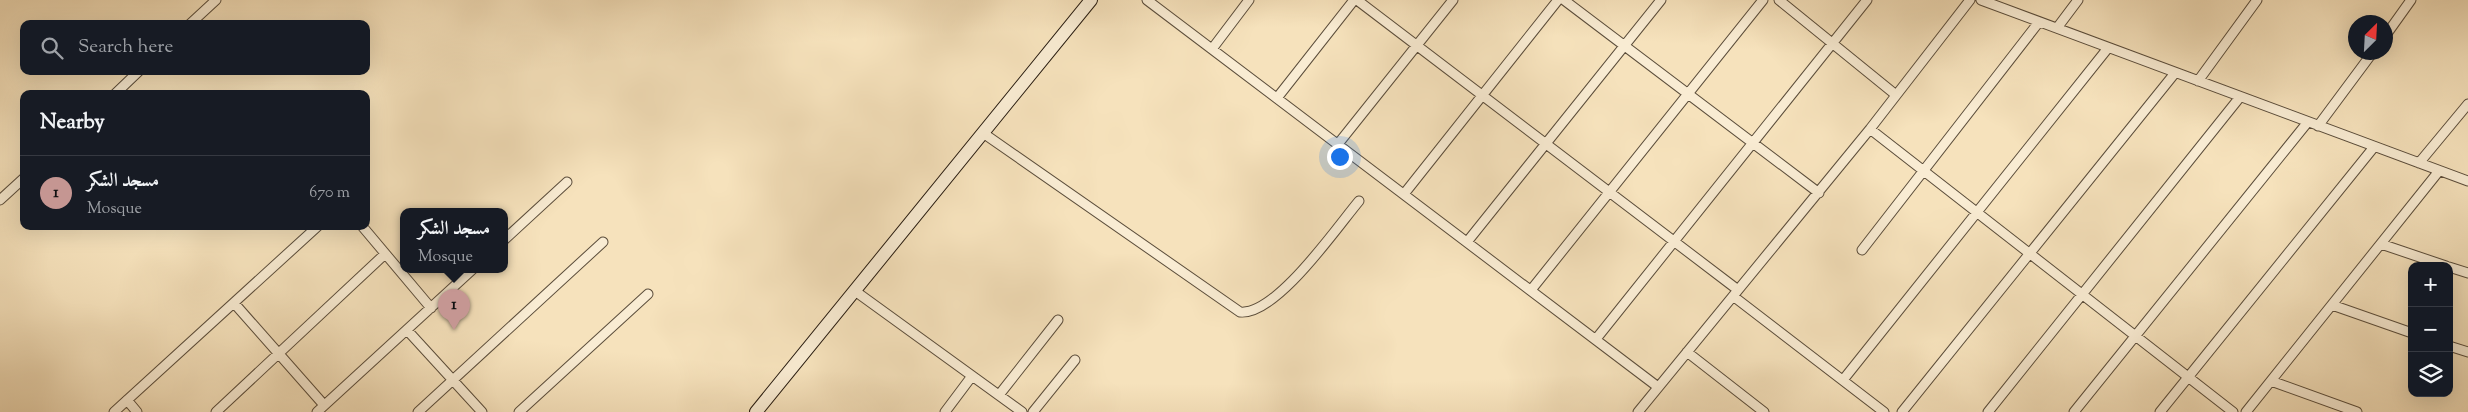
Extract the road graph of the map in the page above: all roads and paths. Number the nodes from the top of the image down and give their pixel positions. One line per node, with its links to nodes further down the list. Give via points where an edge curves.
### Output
1 (216, 0): 18 (street)
2 (1091, 0): 41 (street)
3 (1147, 0): 26 (street)
4 (1249, 0): 26 (street)
5 (1356, 0): 23 (street); 36 (street)
6 (1453, 0): 23 (street)
7 (1558, 0): 33 (street)
8 (1564, 0): 24 (street)
9 (1661, 0): 24 (street)
10 (1763, 0): 32 (street)
11 (1779, 0): 22 (street)
12 (1867, 0): 22 (street)
13 (1970, 0): 34 (street)
14 (1981, 0): 19 (street)
15 (2078, 0): 21 (street)
16 (2257, 0): 30 (street)
17 (2412, 0): 20 (street)
18 (194, 20)
19 (2039, 22): 21 (street); 47 (street)
20 (2393, 26)
21 (2057, 28): 25 (street)
22 (1832, 43): 34 (street); 42 (street)
23 (1417, 45): 33 (street); 43 (street)
24 (1624, 46): 32 (street); 44 (street)
25 (2108, 48): 28 (street); 57 (street)
26 (1212, 49): 36 (street)
27 (2367, 60): 39 (street)
28 (2175, 74): 30 (street); 67 (street)
29 (135, 75): 31 (street)
30 (2198, 81): 35 (street)
31 (119, 90)
32 (1688, 93): 42 (street); 52 (street)
33 (1482, 95): 44 (street); 54 (street)
34 (1896, 95): 40 (street)
35 (2240, 97): 38 (street); 78 (street)
36 (1277, 98): 43 (street)
37 (2468, 104): 46 (street)
38 (2307, 123): 39 (street); 85 (street)
39 (2318, 126): 45 (street)
40 (1870, 129): 47 (street); 53 (street)
41 (983, 133): 56 (street, via 1244,313 1266,304 1285,290); 75 (street)
42 (1753, 142): 53 (street); 61 (street)
43 (1338, 144): 54 (street)
44 (1546, 144): 52 (street); 63 (street)
45 (2374, 147): 46 (street); 93 (street)
46 (2419, 163): 48 (street)
47 (1924, 171): 57 (street); 65 (street)
48 (2439, 171): 49 (street); 64 (street)
49 (2468, 181)
50 (20, 182): 55 (street)
51 (566, 182): 60 (street)
52 (1610, 192): 61 (street); 74 (street)
53 (1819, 193): 76 (street)
54 (1404, 194): 63 (street)
55 (0, 200)
56 (1359, 201)
57 (1977, 213): 67 (street); 95 (street)
58 (314, 230): 79 (street)
59 (365, 230): 66 (street)
60 (508, 236)
61 (1674, 241): 76 (street); 86 (street)
62 (603, 242): 94 (street)
63 (1467, 242): 74 (street)
64 (2381, 244): 68 (street); 80 (street)
65 (1862, 250)
66 (385, 254): 70 (street); 90 (street)
67 (2030, 254): 78 (street); 115 (street)
68 (2436, 262)
69 (2453, 268): 73 (street)
70 (400, 272)
71 (401, 273): 81 (street)
72 (469, 273): 81 (street)
73 (2468, 273)
74 (1531, 290): 86 (street)
75 (854, 291): 92 (street); 108 (street)
76 (1736, 293): 88 (street); 95 (street)
77 (648, 294): 107 (street)
78 (2082, 295): 85 (street); 116 (street)
79 (234, 303): 90 (street); 99 (street)
80 (2332, 305): 84 (street); 96 (street)
81 (431, 308): 83 (street)
82 (1058, 320): 98 (street)
83 (407, 330): 94 (street); 100 (street)
84 (2408, 331)
85 (2134, 337): 93 (street); 117 (street)
86 (1596, 340): 97 (street)
87 (2453, 347): 89 (street)
88 (1687, 352): 97 (street); 113 (street)
89 (2468, 352)
90 (278, 355): 100 (street); 103 (street)
91 (1075, 360): 111 (street)
92 (972, 376): 98 (street); 109 (street)
93 (2188, 377): 118 (street); 119 (street)
94 (454, 379): 105 (street); 106 (street)
95 (1843, 380): 114 (street)
96 (2271, 381): 120 (street); 121 (street)
97 (1658, 386): 112 (street)
98 (999, 395): 110 (street)
99 (127, 400): 101 (street); 102 (street)
100 (324, 405): 104 (street)
101 (114, 412)
102 (137, 412)
103 (216, 412)
104 (317, 412)
105 (418, 412)
106 (482, 412)
107 (520, 412)
108 (756, 412)
109 (945, 412)
110 (1022, 412)
111 (1033, 412)
112 (1638, 412)
113 (1764, 412)
114 (1884, 412)
115 (1902, 412)
116 (1988, 412)
117 (2074, 412)
118 (2160, 412)
119 (2233, 412)
120 (2246, 412)
121 (2357, 412)

